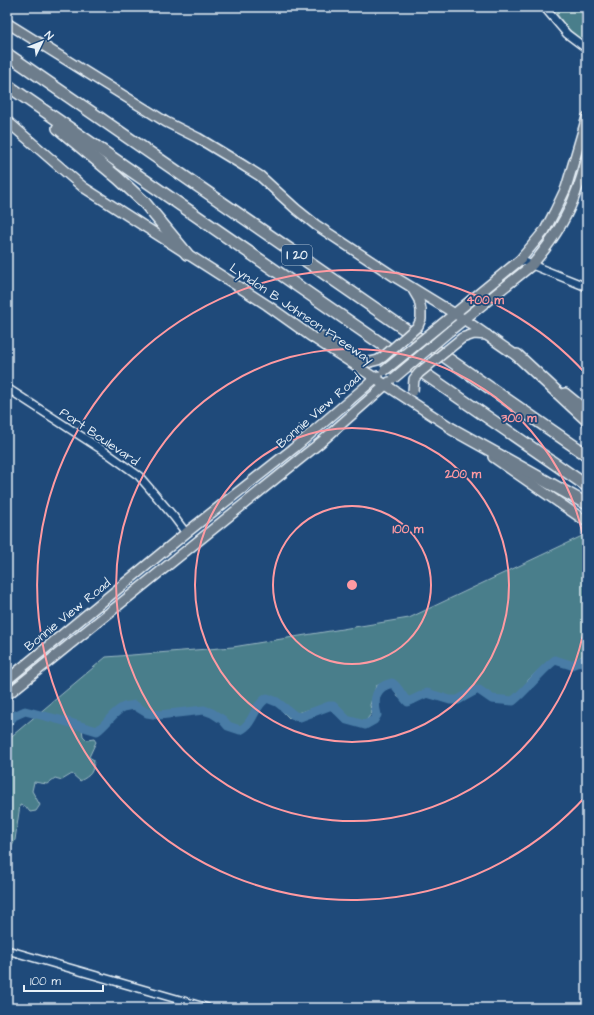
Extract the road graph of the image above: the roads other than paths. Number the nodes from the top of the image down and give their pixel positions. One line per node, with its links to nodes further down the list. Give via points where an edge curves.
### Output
1 (544, 7): 3 (street, via 567,34)
2 (7, 23): 15 (main road, via 166,122 198,138 260,176 316,225)
3 (587, 48)
4 (7, 54): 31 (highway, I 20)
5 (7, 85): 6 (highway, Lyndon B Johnson Freeway / I 20)
6 (17, 92): 12 (highway, via 144,202); 32 (highway, Lyndon B Johnson Freeway / I 20)
7 (587, 116): 10 (main road, Bonnie View Road)
8 (7, 121): 12 (main road, Lyndon B Johnson Freeway, via 83,187)
9 (587, 157): 11 (main road, Bonnie View Road)
10 (567, 184): 11 (main road); 13 (main road, Bonnie View Road, via 549,224)
11 (577, 192): 14 (main road, Bonnie View Road, via 556,233)
12 (187, 254): 17 (main road, Lyndon B Johnson Freeway)
13 (520, 260): 14 (street); 18 (main road, Bonnie View Road)
14 (532, 266): 16 (street); 19 (main road, Bonnie View Road)
15 (412, 287): 17 (main road, bridge, via 421,310 418,326 383,357 370,362 360,361); 18 (main road)
16 (587, 287)
17 (267, 305): 22 (main road, Lyndon B Johnson Freeway)
18 (454, 314): 19 (main road); 22 (main road, Bonnie View Road, bridge)
19 (465, 320): 20 (main road); 23 (main road, Bonnie View Road, bridge)
20 (488, 335): 21 (main road); 25 (main road, bridge, via 474,334 462,338 419,373 414,379 413,392)
21 (517, 355): 26 (main road); 27 (highway)
22 (374, 378): 23 (main road, Lyndon B Johnson Freeway); 29 (main road, Bonnie View Road)
23 (385, 385): 25 (main road, Lyndon B Johnson Freeway); 30 (main road, Bonnie View Road)
24 (7, 388): 35 (street, Port Boulevard, via 138,476)
25 (421, 409): 28 (main road, Lyndon B Johnson Freeway)
26 (587, 411)
27 (587, 420)
28 (452, 428): 33 (highway); 34 (main road, Lyndon B Johnson Freeway)
29 (312, 433): 30 (main road); 35 (main road, Bonnie View Road)
30 (321, 442): 36 (main road, Bonnie View Road)
31 (587, 455)
32 (587, 486)
33 (587, 504)
34 (587, 522)
35 (186, 533): 36 (main road); 37 (main road, Bonnie View Road)
36 (195, 543): 38 (main road, Bonnie View Road)
37 (7, 680)
38 (7, 695)
39 (7, 950): 40 (street)
40 (208, 1008)

